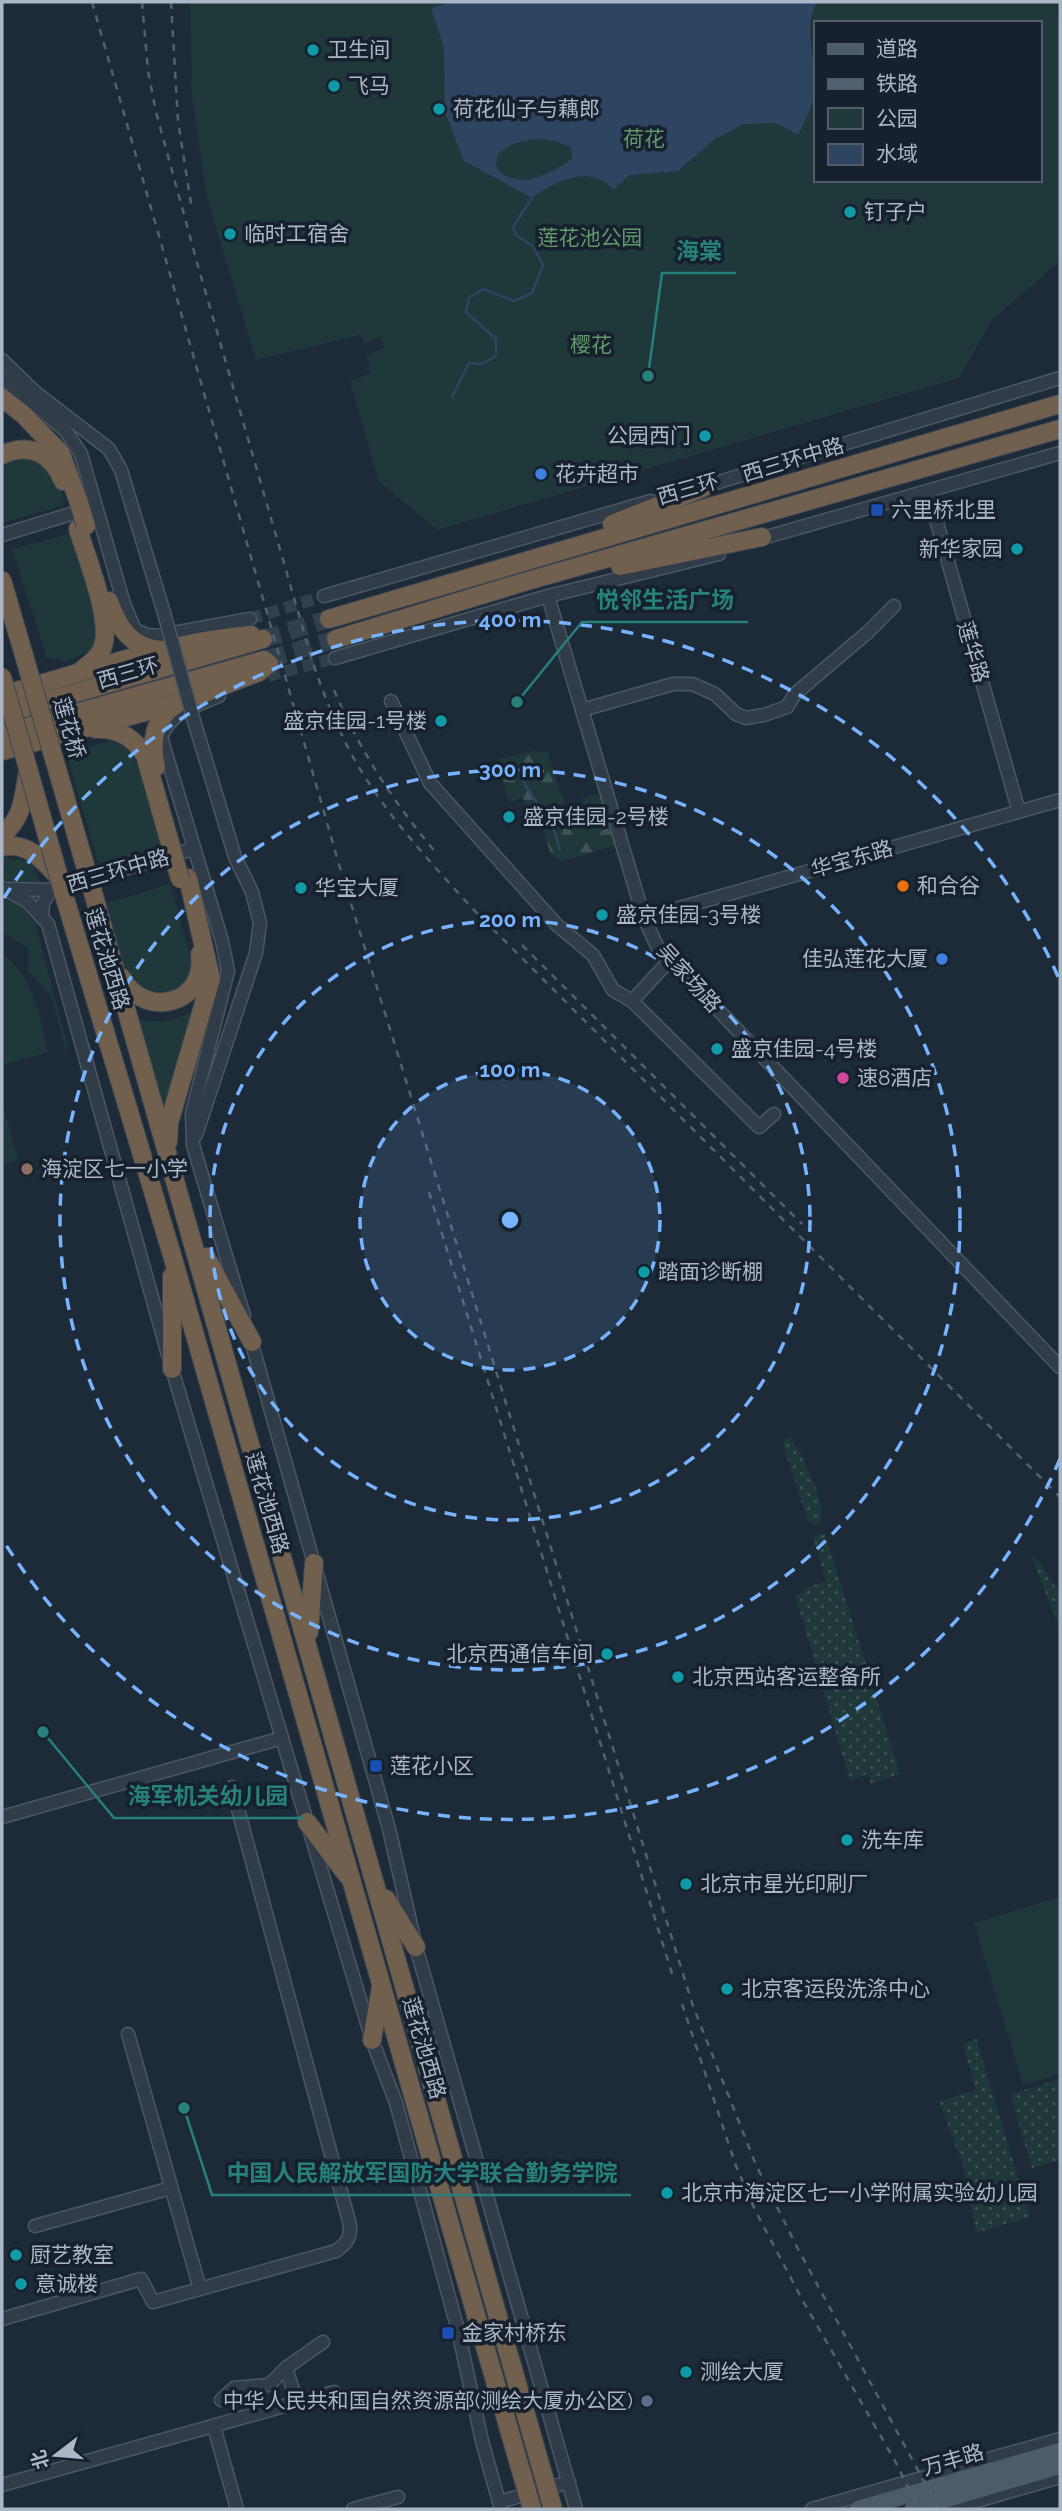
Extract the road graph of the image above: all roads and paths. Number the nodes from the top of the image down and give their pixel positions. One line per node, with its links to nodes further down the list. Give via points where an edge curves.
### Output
1 (2, 360): 4 (street)
2 (2, 377): 4 (street)
3 (1060, 378): 10 (street, 西三环中路)
4 (30, 395): 13 (street, via 65,430 81,454); 56 (street, bridge, via 109,449 121,470 234,857 252,892 260,923 256,953)
5 (2, 398): 12 (highway, via 61,454)
6 (1060, 404): 17 (highway, 西三环)
7 (1060, 429): 19 (highway)
8 (1060, 453): 11 (street)
9 (2, 456): 12 (highway, via 25,448 50,460)
10 (703, 488): 17 (highway, via 620,522 551,542); 20 (street, 西三环中路)
11 (928, 491): 16 (street); 41 (street, 莲华路)
12 (75, 501): 14 (highway)
13 (97, 506): 15 (street); 23 (street, via 135,630 157,636)
14 (82, 528): 26 (highway, via 121,631 142,645); 29 (highway, via 105,631 102,650)
15 (2, 535)
16 (762, 537): 19 (highway, via 567,580); 21 (street, via 718,554)
17 (517, 563): 24 (highway, 西三环)
18 (2, 580): 49 (highway, 莲花桥, bridge)
19 (524, 582): 25 (highway)
20 (324, 596)
21 (548, 596): 27 (street); 34 (street, 吴家场路)
22 (894, 606): 34 (street, via 781,710 746,718 715,694 692,684 673,684)
23 (250, 619)
24 (329, 619)
25 (335, 639)
26 (164, 650): 29 (highway); 35 (highway, 西三环, via 221,638 262,637)
27 (335, 658)
28 (268, 666): 33 (highway); 37 (highway, 西三环); 45 (street, 西三环中路, via 183,711 167,723 161,737)
29 (77, 674): 31 (highway)
30 (2, 677): 39 (highway, 莲花池西路, bridge)
31 (2, 695)
32 (391, 701): 54 (street, via 430,783 557,925 593,955 613,990)
33 (181, 702): 36 (highway); 43 (highway, via 157,725 152,749)
34 (582, 710): 51 (street, 吴家场路)
35 (2, 714)
36 (78, 729): 38 (highway); 43 (highway, via 106,728 139,745)
37 (2, 734)
38 (2, 751)
39 (28, 770): 42 (highway, via 21,812); 48 (highway, 莲花池西路, bridge)
40 (1060, 800): 41 (street, 华宝东路)
41 (1019, 812): 51 (street, 华宝东路)
42 (2, 835)
43 (171, 835): 46 (highway, bridge)
44 (2, 847): 48 (highway, via 27,848 37,855)
45 (193, 849): 48 (street, 西三环中路); 56 (street, 莲花池西路, via 228,971 192,1113)
46 (184, 878): 53 (highway, via 200,948 201,972 194,985 183,998 172,1002 148,1001 127,989); 57 (highway, via 211,979 169,1123)
47 (2, 888): 48 (street, 西三环中路); 50 (street, 莲花池西路, via 29,902)
48 (58, 888): 50 (street, 西三环中路, via 43,903); 59 (highway, 莲花池西路)
49 (92, 889): 53 (highway, 莲花池西路)
50 (42, 918): 62 (street, 莲花池西路, via 48,924 65,981)
51 (643, 918): 52 (street, 吴家场路)
52 (670, 960): 54 (street); 61 (street, 吴家场路)
53 (113, 962): 57 (highway, 莲花池西路)
54 (632, 1002): 55 (street, via 759,1127)
55 (774, 1114)
56 (193, 1145): 60 (street, 莲花池西路)
57 (168, 1156): 58 (highway, 莲花池西路)
58 (190, 1226): 60 (highway); 64 (highway, 莲花池西路)
59 (173, 1255): 62 (highway); 70 (highway, 莲花池西路)
60 (252, 1342): 63 (street, 莲花池西路)
61 (1060, 1367)
62 (172, 1369): 65 (street, 莲花池西路)
63 (314, 1563): 64 (highway); 71 (street, 莲花池西路, via 389,1829)
64 (309, 1646): 69 (highway, 莲花池西路)
65 (282, 1738): 67 (street); 68 (street, 莲花池西路)
66 (232, 1787): 77 (street, via 351,2235 336,2251)
67 (2, 1818)
68 (307, 1822): 70 (highway); 74 (street, 莲花池西路)
69 (375, 1880): 71 (highway); 96 (highway, 莲花池西路, bridge)
70 (354, 1885): 72 (highway, 莲花池西路)
71 (416, 1947): 89 (street, 莲花池西路)
72 (382, 1981): 74 (highway); 95 (highway, 莲花池西路, bridge)
73 (128, 2035): 75 (street)
74 (372, 2040): 92 (street, 莲花池西路, via 396,2103)
75 (171, 2188): 76 (street); 77 (street)
76 (35, 2226)
77 (200, 2289): 78 (street, via 153,2302 141,2280)
78 (2, 2319)
79 (323, 2342): 80 (street)
80 (286, 2368): 82 (street, via 269,2385 234,2388); 83 (street)
81 (334, 2392): 83 (street)
82 (221, 2400)
83 (297, 2403): 84 (street)
84 (214, 2427): 90 (street); 93 (street)
85 (1060, 2439): 98 (street)
86 (1060, 2451): 99 (main road, 万丰路)
87 (1060, 2466): 100 (main road, 万丰路)
88 (1060, 2477): 101 (street)
89 (569, 2482): 92 (street); 97 (street, 莲花池西路)
90 (2, 2485)
91 (398, 2497): 94 (street)
92 (500, 2506)
93 (237, 2509)
94 (354, 2509)
95 (532, 2509)
96 (554, 2509)
97 (576, 2509)
98 (812, 2509)
99 (858, 2509)
100 (913, 2509)
101 (949, 2509)

